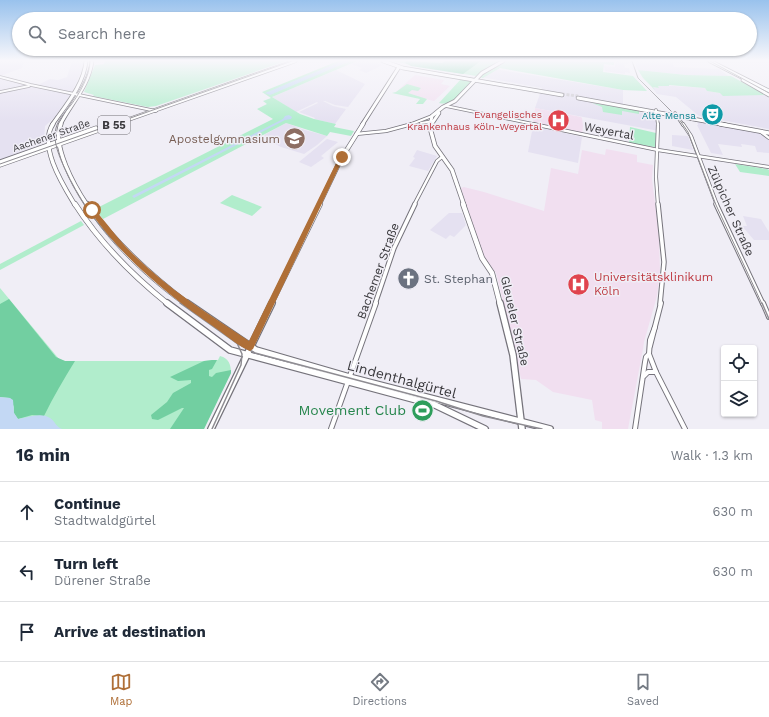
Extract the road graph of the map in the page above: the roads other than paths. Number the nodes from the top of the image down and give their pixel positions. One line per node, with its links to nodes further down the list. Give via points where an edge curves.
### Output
1 (16, 81): 11 (street)
2 (80, 81): 12 (main road)
3 (86, 81): 18 (main road)
4 (234, 81): 23 (main road, Aachener Straße / B 55)
5 (237, 81): 23 (main road, Aachener Straße / B 55)
6 (388, 81): 35 (main road)
7 (473, 81): 20 (main road, via 455,101)
8 (487, 81): 17 (main road)
9 (745, 81): 19 (main road)
10 (750, 81): 13 (main road)
11 (31, 85): 14 (street); 15 (street)
12 (76, 90): 15 (street); 16 (main road)
13 (769, 91)
14 (0, 92)
15 (68, 92): 16 (street)
16 (74, 94): 18 (street); 38 (main road, via 48,130)
17 (562, 94)
18 (80, 95): 21 (street); 37 (main road, via 58,128)
19 (769, 95)
20 (446, 106): 28 (main road); 31 (main road); 39 (street, Weyertal)
21 (145, 108): 22 (street); 26 (street)
22 (151, 109): 23 (main road, Aachener Straße / B 55); 26 (main road, Aachener Straße / B 55)
23 (156, 109): 37 (main road, Aachener Straße / B 55)
24 (646, 110): 25 (main road); 25 (main road, via 578,97); 29 (street)
25 (657, 111): 27 (main road); 29 (street)
26 (142, 112): 37 (main road, Aachener Straße / B 55)
27 (676, 114): 32 (main road); 41 (street, Zülpicher Straße, via 691,136)
28 (432, 116): 30 (street); 31 (main road)
29 (658, 118): 39 (street)
30 (417, 123): 31 (street); 35 (street)
31 (431, 123): 40 (main road, via 435,146)
32 (757, 129): 33 (main road); 34 (main road); 36 (street)
33 (762, 131): 34 (main road); 36 (street)
34 (769, 132)
35 (356, 134): 48 (main road, via 337,167)
36 (769, 137)
37 (59, 143): 38 (main road, Aachener Straße / B 55); 43 (main road, Lindenthalgürtel)
38 (49, 144): 42 (main road, Aachener Straße / B 55); 44 (main road, Lindenthalgürtel); 45 (main road, Aachener Straße / B 55)
39 (658, 150): 41 (street, Weyertal); 50 (street, via 656,189 664,249 664,271 662,298)
40 (442, 157): 53 (street, Bachemer Straße, via 424,182 395,246); 54 (main road, Gleueler Straße, via 452,170 480,254 494,279 513,355)
41 (698, 157): 46 (street, Weyertal); 47 (street, Zülpicher Straße, via 717,205)
42 (0, 162)
43 (65, 163): 44 (main road); 48 (main road, Lindenthalgürtel, via 88,205 127,253 177,296)
44 (58, 164): 49 (main road, Lindenthalgürtel, via 66,190 86,220 126,267 166,303 214,339 231,350)
45 (0, 165)
46 (769, 167)
47 (769, 317)
48 (250, 347): 49 (main road); 53 (main road, Lindenthalgürtel)
49 (247, 354): 53 (main road, Lindenthalgürtel); 55 (main road)
50 (649, 354): 51 (street); 52 (street, via 646,357)
51 (656, 372): 52 (street, via 648,372); 61 (street)
52 (643, 378): 60 (street)
53 (348, 379): 54 (main road, Lindenthalgürtel); 56 (street, Bachemer Straße); 57 (main road, Lindenthalgürtel, via 435,405)
54 (522, 422): 58 (main road, Gleueler Straße); 59 (main road, Lindenthalgürtel)
55 (211, 429)
56 (331, 429)
57 (485, 429)
58 (522, 429)
59 (550, 429)
60 (635, 429)
61 (685, 429)

